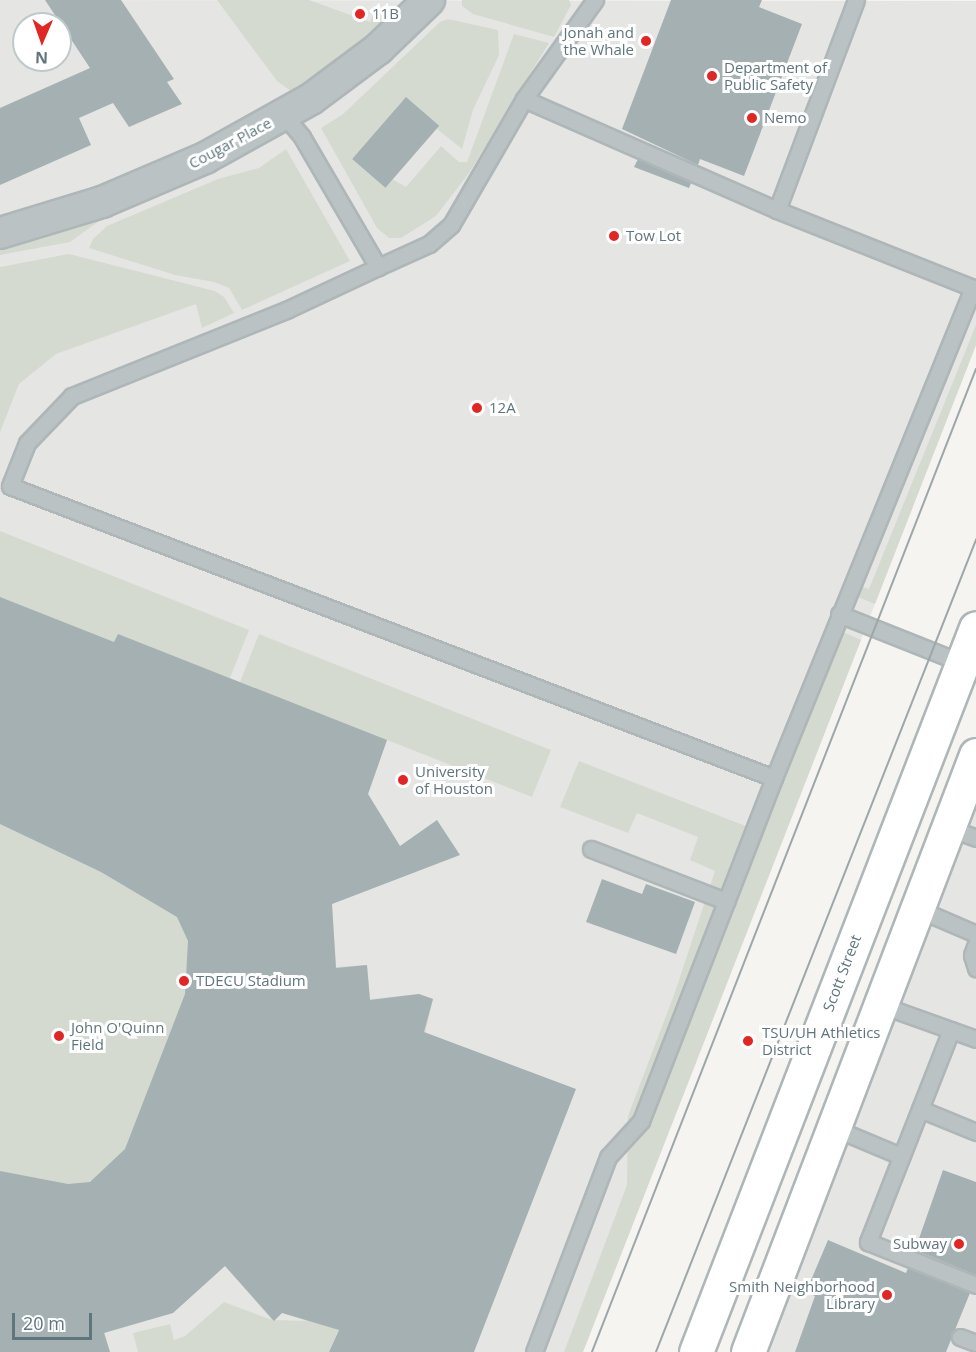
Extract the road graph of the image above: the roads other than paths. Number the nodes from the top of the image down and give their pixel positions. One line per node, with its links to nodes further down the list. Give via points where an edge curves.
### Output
1 (429, 0): 5 (street, Cougar Place, via 360,63)
2 (595, 0): 4 (lane)
3 (856, 0): 6 (lane)
4 (525, 99): 6 (lane); 8 (lane, via 451,225 429,244)
5 (283, 114): 7 (street, Cougar Place, via 154,182); 8 (lane, via 302,137)
6 (777, 210): 9 (lane, via 973,288)
7 (0, 233)
8 (378, 267): 13 (lane, via 286,310 72,396 27,443 10,486)
9 (840, 614): 11 (lane); 13 (lane)
10 (976, 628): 11 (main road, Scott Street)
11 (969, 665): 21 (main road, Scott Street)
12 (976, 755): 14 (main road)
13 (774, 778): 16 (lane)
14 (963, 833): 17 (main road)
15 (591, 849): 16 (lane)
16 (726, 901): 32 (lane, via 641,1121 608,1157)
17 (918, 909): 18 (lane); 22 (main road)
18 (976, 934)
19 (976, 944): 20 (lane, via 972,955)
20 (976, 968)
21 (837, 987): 22 (main road); 33 (main road, Scott Street)
22 (881, 1005): 23 (lane); 26 (main road)
23 (951, 1030): 24 (lane); 25 (lane)
24 (976, 1039)
25 (920, 1109): 27 (lane); 28 (lane)
26 (834, 1128): 28 (lane); 34 (main road)
27 (976, 1132)
28 (901, 1156): 29 (lane, via 868,1242)
29 (976, 1285)
30 (960, 1336): 31 (lane)
31 (976, 1343)
32 (534, 1352)
33 (696, 1352)
34 (748, 1352)

